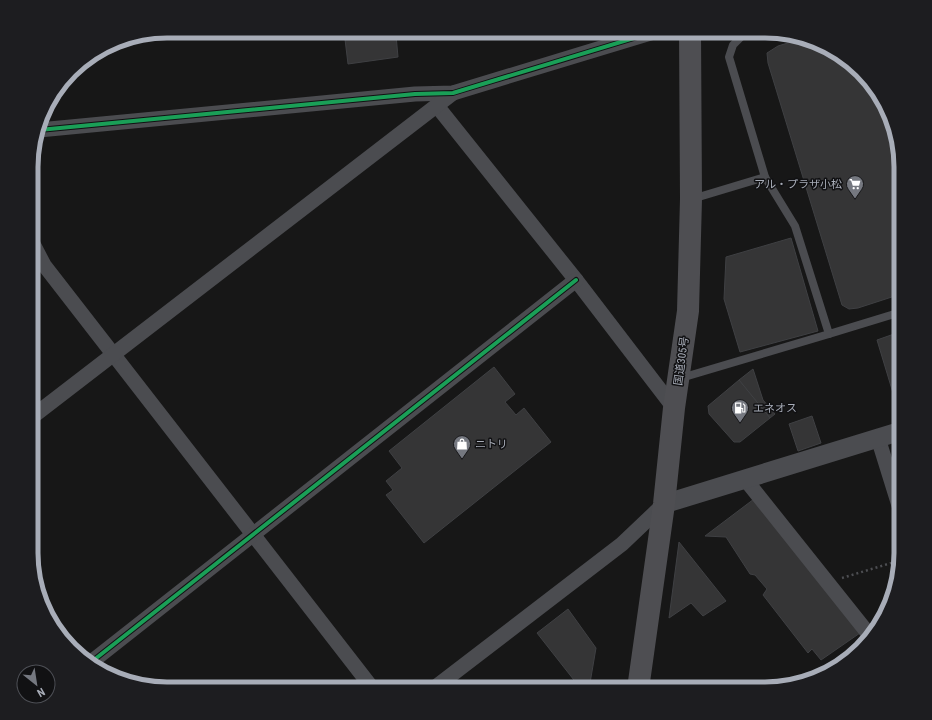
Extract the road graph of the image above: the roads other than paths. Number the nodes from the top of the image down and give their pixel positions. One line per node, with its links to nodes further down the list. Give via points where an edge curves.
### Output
1 (634, 38): 4 (street)
2 (690, 38): 8 (highway, 国道305号)
3 (739, 38): 7 (lane, via 733,44 730,57)
4 (453, 93): 5 (street); 6 (street, via 415,94)
5 (437, 106): 10 (street); 13 (street)
6 (43, 130)
7 (765, 177): 8 (lane); 12 (lane, via 795,226)
8 (690, 199): 14 (highway, 国道305号, via 688,311)
9 (38, 254): 13 (street, via 44,265)
10 (576, 280): 15 (street); 22 (street)
11 (894, 314): 12 (lane)
12 (829, 334): 14 (lane)
13 (113, 353): 16 (street); 22 (street)
14 (678, 379): 15 (highway, 国道305号)
15 (674, 408): 21 (highway, 国道305号)
16 (38, 412)
17 (894, 433): 18 (street)
18 (878, 438): 19 (street); 20 (street)
19 (745, 479): 21 (street); 23 (street)
20 (894, 489)
21 (664, 504): 26 (street, via 622,544); 27 (highway, 国道305号)
22 (252, 534): 24 (street); 25 (street)
23 (867, 632)
24 (94, 660)
25 (368, 682)
26 (442, 682)
27 (639, 682)

